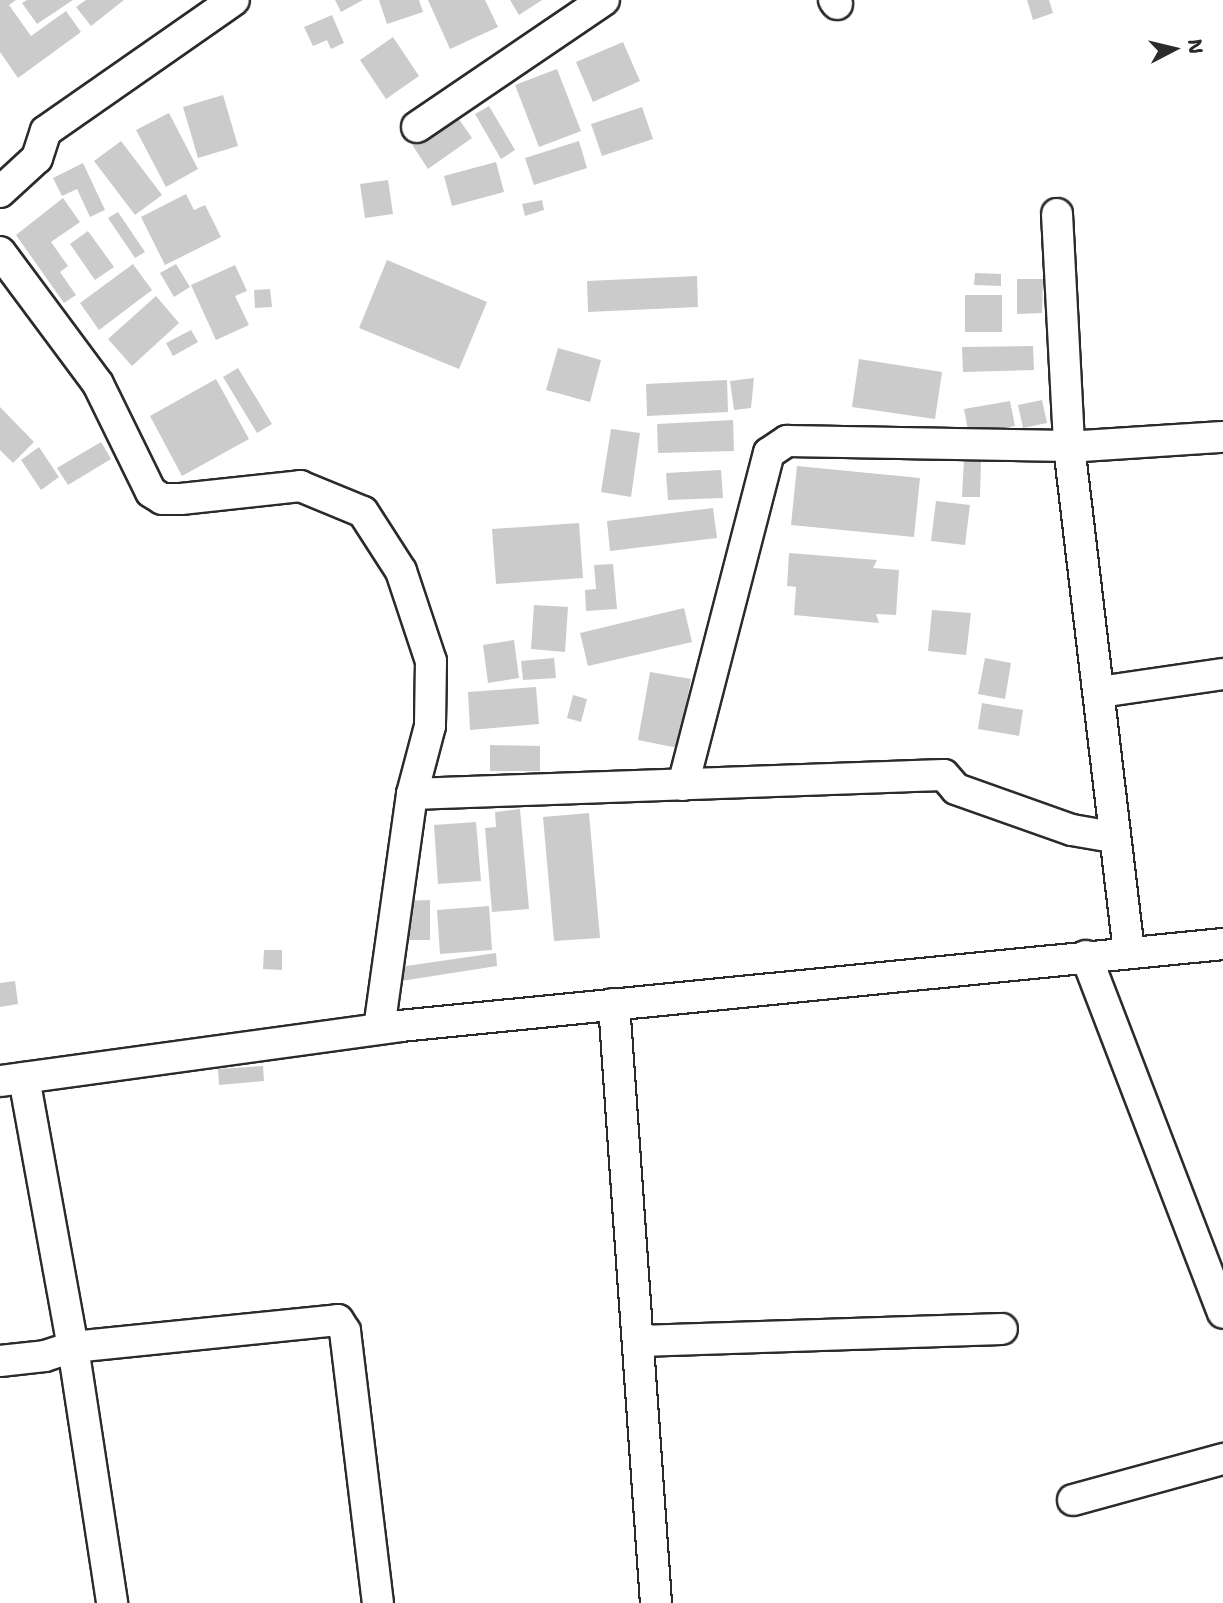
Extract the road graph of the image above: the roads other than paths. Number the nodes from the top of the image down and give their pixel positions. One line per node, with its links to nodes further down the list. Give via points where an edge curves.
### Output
1 (234, 0): 4 (street, via 46,131 37,158)
2 (604, 0): 3 (street)
3 (417, 127)
4 (0, 192)
5 (1057, 214): 8 (street)
6 (0, 252): 12 (street, via 98,384 152,492 162,499 181,499 299,486 363,512 401,571 431,661 430,726)
7 (1223, 437): 8 (street)
8 (1069, 446): 10 (street); 11 (street, via 787,441 769,453)
9 (1223, 674): 10 (street)
10 (1100, 692): 13 (street)
11 (682, 785): 12 (street); 13 (street, via 944,775 956,789 1072,830)
12 (412, 794): 18 (street)
13 (1112, 837): 15 (street)
14 (1223, 944): 15 (street)
15 (1129, 952): 16 (street)
16 (1086, 956): 17 (street); 20 (street)
17 (614, 1004): 18 (street); 22 (street)
18 (379, 1029): 19 (street)
19 (12, 1079): 23 (street)
20 (1223, 1313)
21 (1002, 1329): 22 (street)
22 (640, 1341): 29 (street)
23 (73, 1347): 24 (street, via 45,1356); 27 (street); 28 (street, via 338,1321 345,1332)
24 (0, 1361)
25 (1223, 1459): 26 (street)
26 (1073, 1500)
27 (112, 1603)
28 (378, 1603)
29 (656, 1603)

